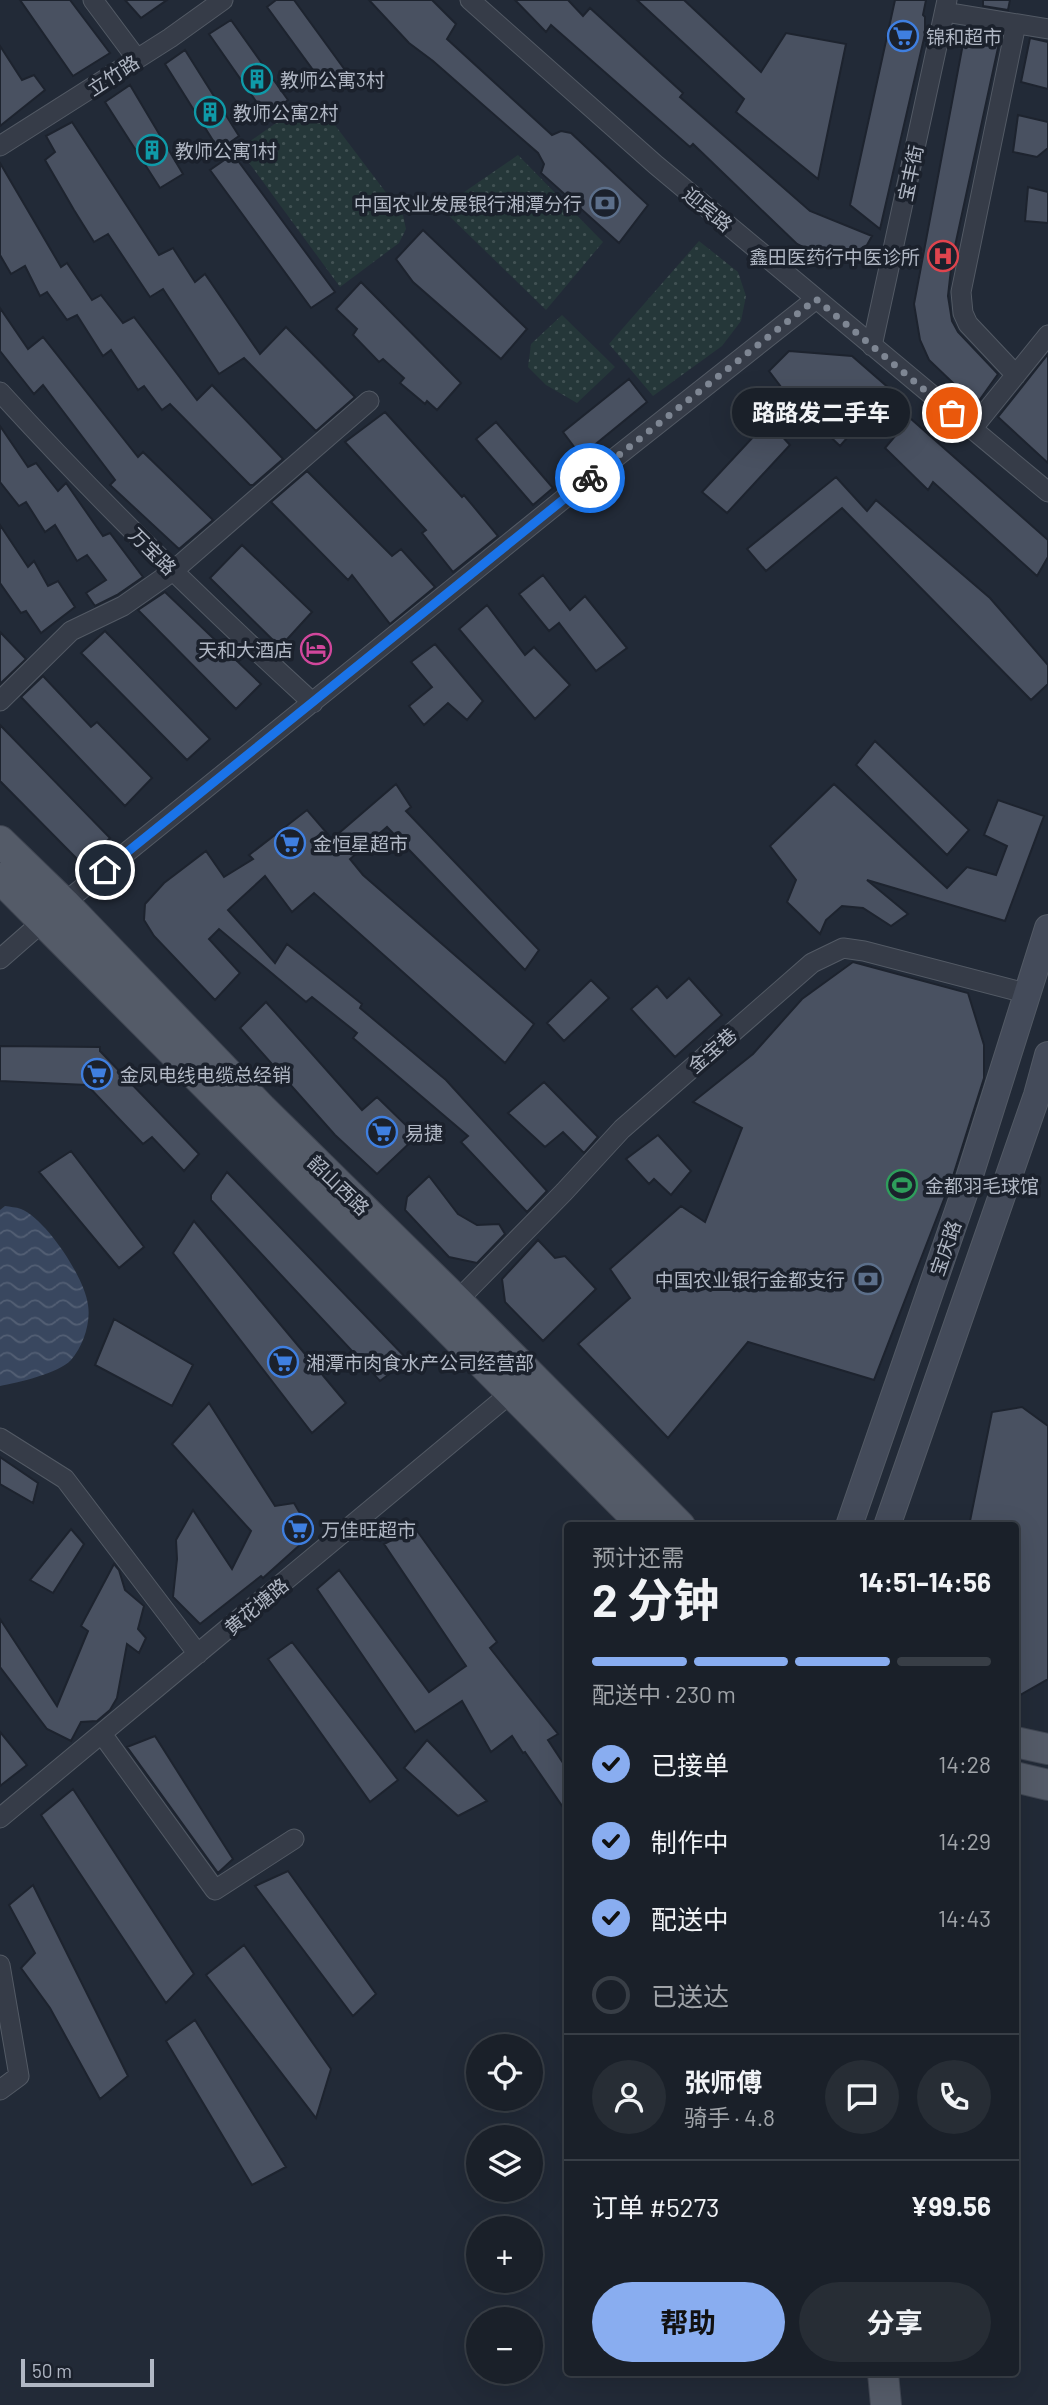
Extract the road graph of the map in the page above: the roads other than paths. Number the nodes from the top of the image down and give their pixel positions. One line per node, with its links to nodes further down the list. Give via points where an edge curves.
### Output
1 (93, 0): 8 (street)
2 (223, 0): 4 (street, 立竹路)
3 (470, 0): 10 (street, 迎宾路, via 656,166)
4 (200, 6): 8 (street, 立竹路)
5 (946, 6): 6 (street); 12 (street, 宝丰街)
6 (1016, 24): 7 (street); 13 (street, via 961,292 968,324)
7 (1048, 29)
8 (137, 59): 9 (street, 立竹路)
9 (0, 146)
10 (816, 299): 12 (street, 迎宾路); 20 (street)
11 (1048, 335): 13 (street)
12 (872, 346): 16 (street, 迎宾路)
13 (1016, 375): 16 (street)
14 (0, 392): 18 (street, 万宝路)
15 (369, 401): 18 (street)
16 (972, 429): 17 (street, 迎宾路)
17 (1048, 492)
18 (173, 571): 19 (street, via 122,606 71,631); 20 (street, 万宝路)
19 (0, 701)
20 (313, 702): 23 (street)
21 (0, 841): 23 (main road, 韶山西路)
22 (0, 878): 23 (main road, 韶山西路)
23 (55, 912): 25 (street); 28 (main road, 韶山西路); 29 (main road, 韶山西路)
24 (1048, 928): 26 (street, 宝庆路)
25 (0, 959)
26 (1029, 994): 28 (street, 金宝巷, via 854,949 843,948 812,963 622,1129); 35 (street, 宝庆路)
27 (1048, 1055): 36 (street, 宝庆路)
28 (457, 1301): 34 (main road, 韶山西路)
29 (512, 1392): 31 (main road, 韶山西路); 37 (street, 黄花塘路)
30 (0, 1438): 37 (street, via 65,1479)
31 (600, 1482): 32 (main road); 33 (main road, 韶山西路)
32 (620, 1522)
33 (640, 1522)
34 (676, 1522)
35 (850, 1522)
36 (888, 1522)
37 (198, 1654): 38 (street, 黄花塘路)
38 (102, 1734): 43 (street, 黄花塘路); 44 (street, via 215,1890)
39 (1019, 1743): 40 (main road)
40 (1048, 1749)
41 (1019, 1778): 42 (main road)
42 (1048, 1785)
43 (2, 1813)
44 (294, 1839)
45 (0, 1965): 46 (street, via 19,2076)
46 (0, 2090)
47 (883, 2376): 49 (main road)
48 (900, 2376): 50 (main road)
49 (886, 2405)
50 (904, 2405)

